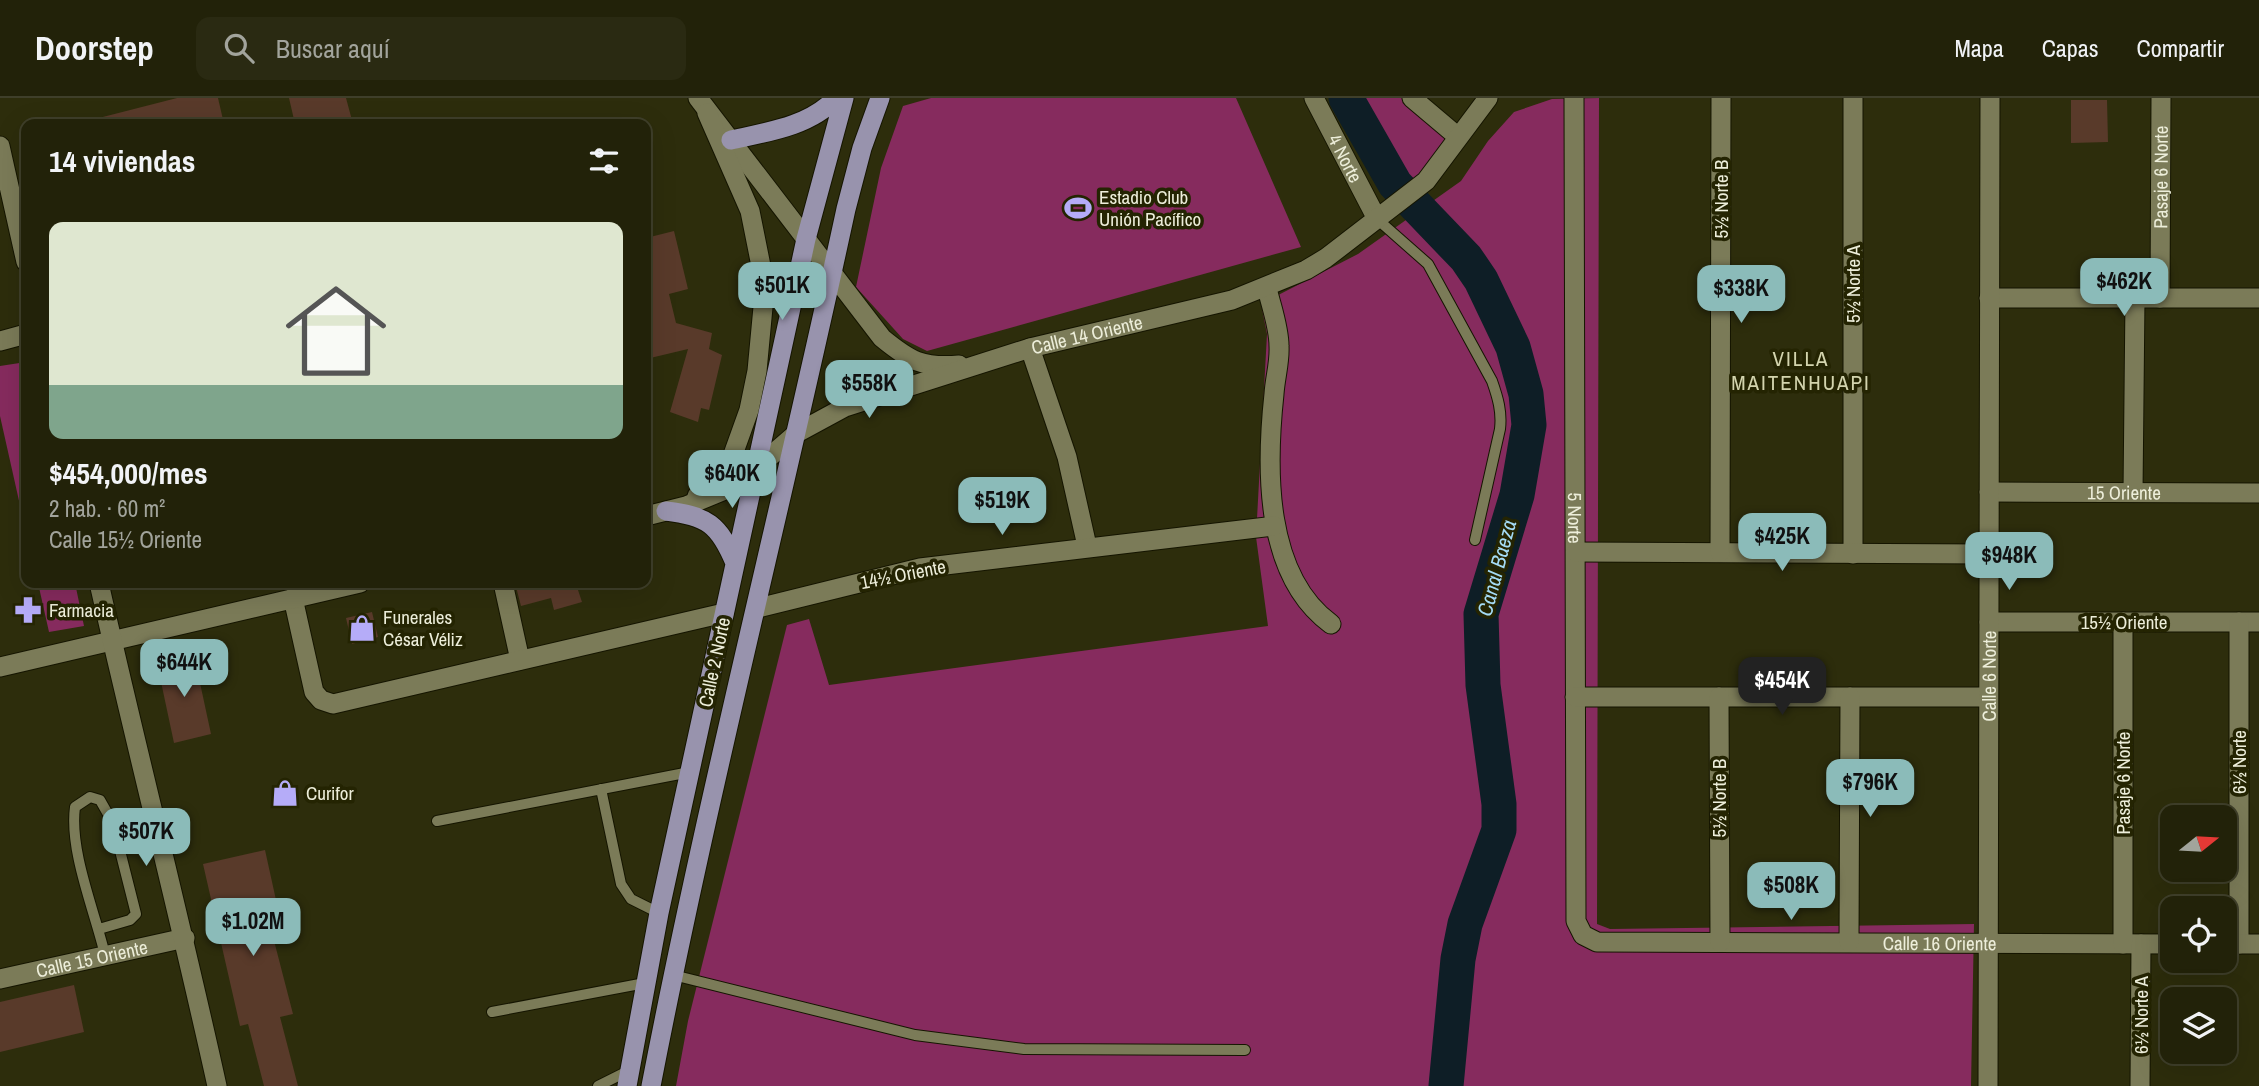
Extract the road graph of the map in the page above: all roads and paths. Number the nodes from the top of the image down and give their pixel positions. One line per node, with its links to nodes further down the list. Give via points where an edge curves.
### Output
1 (836, 98): 14 (main road, via 810,119)
2 (844, 98): 17 (main road, Calle 2 Norte)
3 (880, 98): 19 (main road, Calle 2 Norte, via 853,179)
4 (1314, 98): 16 (street, 4 Norte)
5 (1412, 98): 13 (street)
6 (1488, 98): 13 (street, Calle 14 Oriente)
7 (1574, 98): 40 (street, 5 Norte)
8 (1721, 98): 41 (street, 5½ Norte B)
9 (1853, 98): 42 (street, 5½ Norte A)
10 (1990, 98): 21 (street, Calle 6 Norte)
11 (2161, 98): 23 (street, Pasaje 6 Norte)
12 (702, 106): 14 (street); 34 (street, via 750,211 765,286 752,397 730,463 723,475)
13 (1457, 136): 16 (street, Calle 14 Oriente, via 1426,181)
14 (731, 140): 17 (street)
15 (0, 146): 18 (street)
16 (1377, 219): 20 (street, Calle 14 Oriente, via 1326,258); 38 (lane, via 1428,264 1498,398 1500,429)
17 (806, 239): 19 (street); 30 (main road, Calle 2 Norte)
18 (21, 240)
19 (832, 273): 28 (street, via 882,338 912,361 943,366); 29 (main road, Calle 2 Norte)
20 (1267, 288): 27 (street, Calle 14 Oriente); 37 (street, via 1279,342)
21 (1989, 298): 22 (street); 31 (street, Calle 6 Norte)
22 (2135, 298): 23 (street); 32 (street)
23 (2160, 298): 24 (street)
24 (2259, 298)
25 (21, 335): 26 (street)
26 (0, 341)
27 (1030, 348): 28 (street, Calle 14 Oriente); 39 (street, via 1067,457)
28 (977, 363): 29 (street, Calle 14 Oriente, via 845,407)
29 (797, 433): 30 (street, Calle 14 Oriente); 49 (main road, Calle 2 Norte)
30 (755, 473): 34 (street, Calle 14 Oriente, via 729,490); 44 (main road, Calle 2 Norte)
31 (1989, 492): 32 (street, 15 Oriente); 43 (street, Calle 6 Norte)
32 (2133, 492): 33 (street, 15 Oriente)
33 (2259, 493)
34 (686, 506): 35 (street, Calle 14 Oriente)
35 (666, 511): 36 (street, Calle 14 Oriente); 44 (main road, via 707,520)
36 (651, 515)
37 (1266, 527): 39 (street, 14½ Oriente); 55 (street, via 1313,611)
38 (1475, 540)
39 (1087, 546): 49 (street, 14½ Oriente, via 920,568)
40 (1576, 551): 41 (street); 60 (street, 5 Norte)
41 (1720, 552): 42 (street)
42 (1853, 554): 43 (street)
43 (1989, 554): 51 (street, Calle 6 Norte)
44 (735, 563): 50 (main road, Calle 2 Norte)
45 (100, 588): 56 (street)
46 (338, 588): 48 (street)
47 (503, 588): 57 (street)
48 (293, 598): 56 (street); 57 (street, via 313,687 321,700 339,704)
49 (758, 608): 77 (main road, Calle 2 Norte)
50 (724, 613): 57 (street); 63 (main road, Calle 2 Norte)
51 (1989, 622): 52 (street, 15½ Oriente); 62 (street, Calle 6 Norte)
52 (2123, 622): 53 (street, 15½ Oriente); 73 (street, Pasaje 6 Norte)
53 (2239, 622): 54 (street, 15½ Oriente); 75 (street, 6½ Norte)
54 (2259, 622)
55 (1331, 624)
56 (110, 641): 58 (street); 69 (street)
57 (520, 660)
58 (0, 667)
59 (1850, 696): 61 (street); 62 (street); 71 (street)
60 (1575, 697): 61 (street); 68 (street, 5 Norte, via 1576,921)
61 (1719, 697): 70 (street, 5½ Norte B)
62 (1988, 697): 72 (street, Calle 6 Norte)
63 (690, 772): 64 (lane); 66 (main road, Calle 2 Norte)
64 (601, 789): 65 (lane); 66 (lane, via 621,884 631,899)
65 (437, 821)
66 (659, 913): 79 (main road, Calle 2 Norte)
67 (99, 929): 67 (lane, via 136,914 113,823 100,800 90,797 75,807 74,828); 76 (lane)
68 (1583, 935): 70 (street, Calle 16 Oriente, via 1597,942)
69 (185, 938): 76 (street, Calle 15 Oriente); 83 (street)
70 (1720, 942): 71 (street, Calle 16 Oriente)
71 (1850, 942): 72 (street, Calle 16 Oriente)
72 (1988, 942): 73 (street, Calle 16 Oriente); 86 (street, Calle 6 Norte)
73 (2132, 944): 74 (street, Calle 16 Oriente); 87 (street, 6½ Norte A)
74 (2160, 944)
75 (2241, 944)
76 (105, 956): 78 (street, Calle 15 Oriente)
77 (673, 975): 81 (lane, via 915,1035 1024,1049); 85 (main road, Calle 2 Norte)
78 (0, 979)
79 (645, 983): 80 (lane); 82 (main road, Calle 2 Norte)
80 (492, 1012)
81 (1245, 1050)
82 (629, 1078): 84 (lane)
83 (217, 1086)
84 (598, 1086)
85 (652, 1086)
86 (1987, 1086)
87 (2140, 1086)

